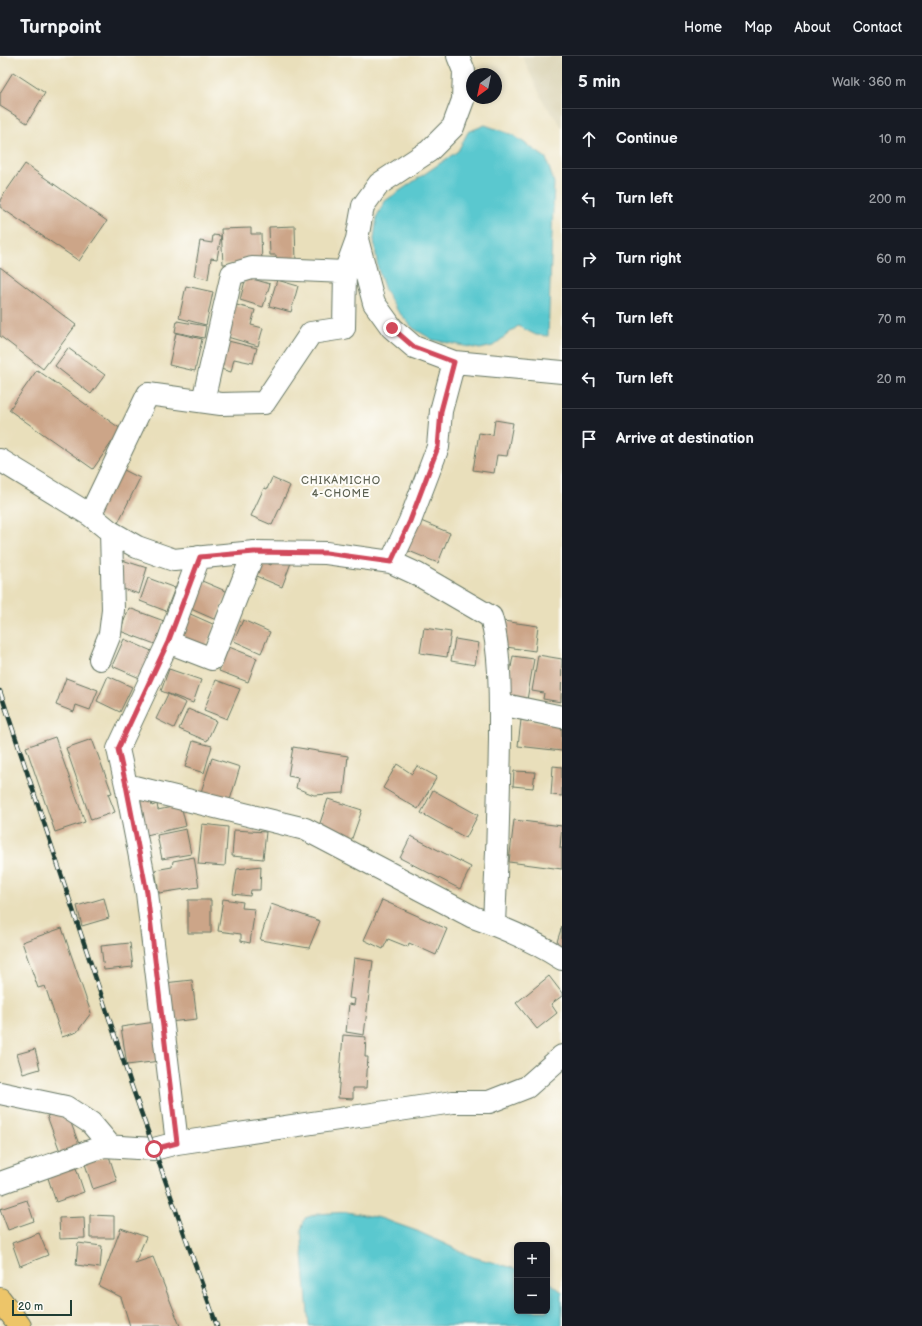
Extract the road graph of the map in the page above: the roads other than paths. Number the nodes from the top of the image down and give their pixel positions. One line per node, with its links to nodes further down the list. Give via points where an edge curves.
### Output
1 (458, 56): 2 (street, via 464,71 463,100 452,127 429,151 379,184 363,206)
2 (357, 239): 3 (street); 4 (street, via 374,303 392,328 414,347)
3 (345, 272): 6 (street, via 344,328 311,333 264,403 221,404); 6 (street, via 252,268 232,274)
4 (454, 362): 5 (street); 12 (street, via 441,411 438,447 410,521)
5 (562, 372)
6 (203, 401): 8 (street, via 148,394)
7 (0, 460): 8 (street)
8 (90, 514): 9 (street)
9 (111, 532): 11 (street, via 137,547 174,560); 14 (street, via 113,610 110,634)
10 (254, 552): 11 (street); 12 (street, via 326,553); 13 (street, via 212,659)
11 (200, 557): 13 (street)
12 (391, 562): 15 (street, via 417,574 491,617 495,629)
13 (168, 642): 17 (street, via 118,749)
14 (100, 659)
15 (500, 704): 16 (street); 18 (street)
16 (562, 717)
17 (126, 785): 18 (street, via 305,829 473,917); 22 (street, via 147,893)
18 (494, 924): 19 (street, via 540,945)
19 (562, 959)
20 (562, 1056): 22 (street, via 527,1087 489,1102 453,1102)
21 (0, 1093): 23 (street, via 66,1107 91,1123 107,1142)
22 (177, 1143): 23 (street, via 154,1149)
23 (104, 1146): 24 (street)
24 (0, 1183)
25 (0, 1299): 26 (highway)
26 (20, 1326)

